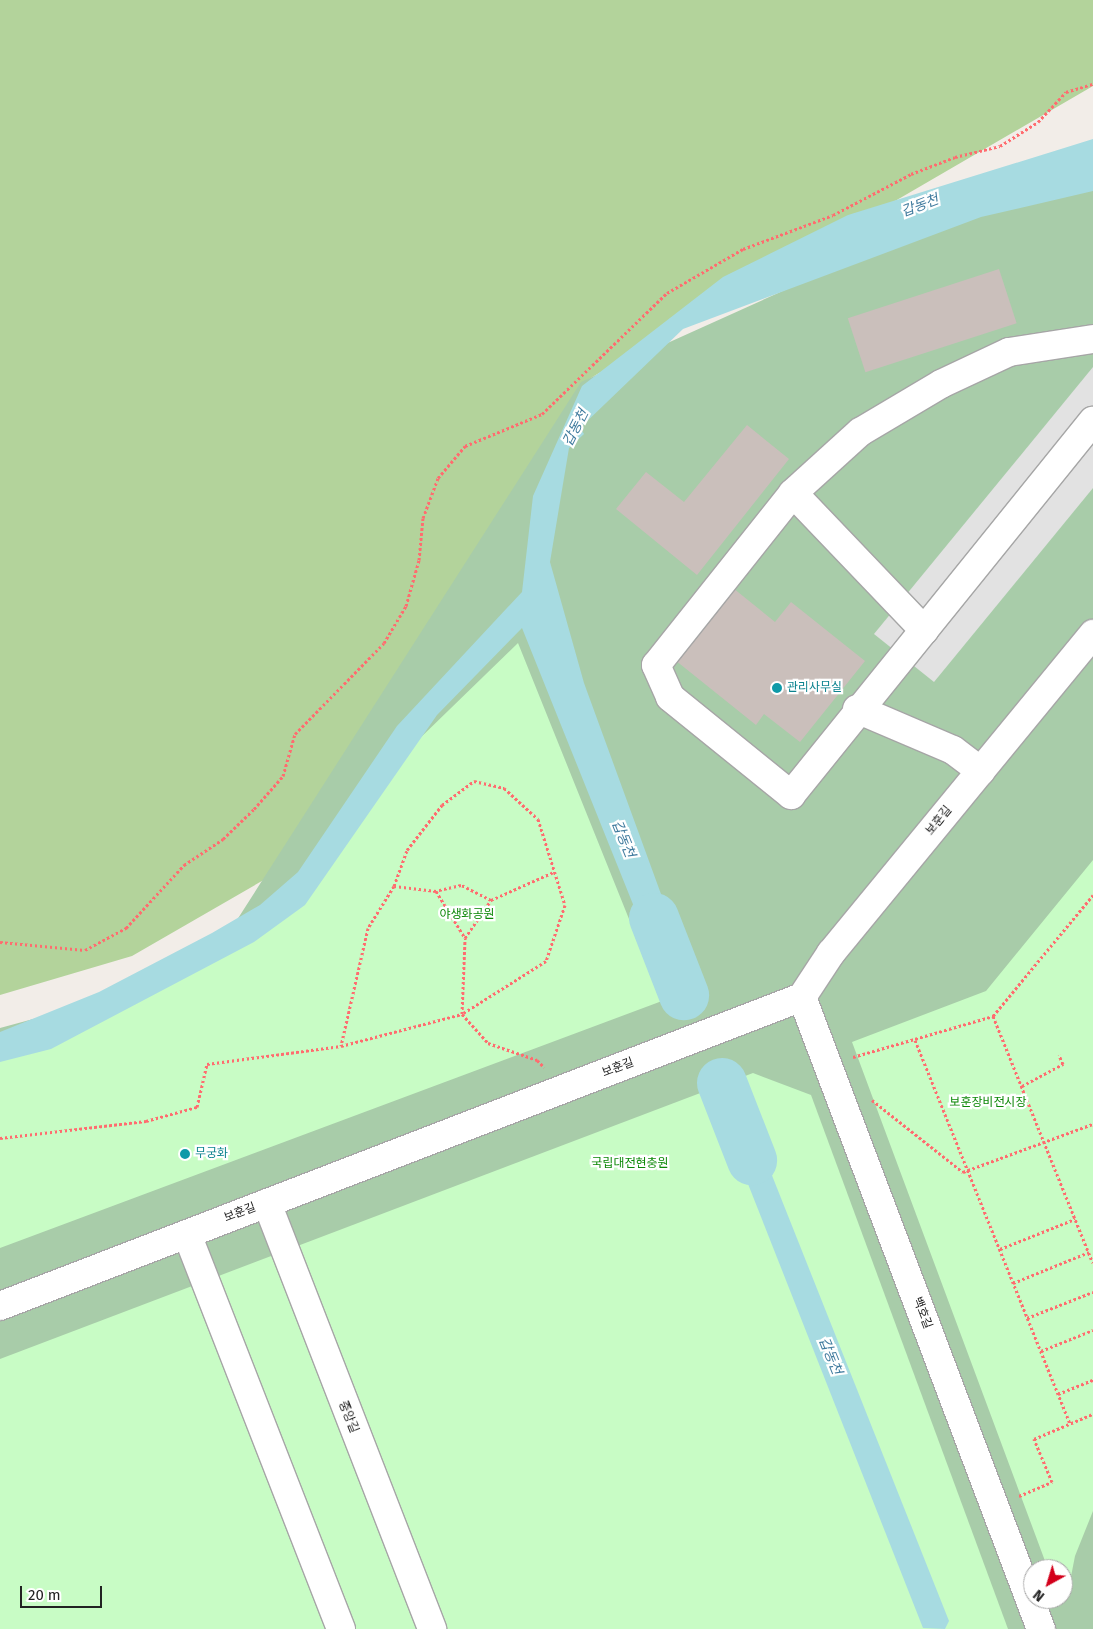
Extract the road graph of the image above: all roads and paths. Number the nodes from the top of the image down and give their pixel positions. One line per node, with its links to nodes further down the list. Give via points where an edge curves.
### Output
1 (1093, 84): 15 (path, via 1066,92 1038,122 1000,146 955,156 911,174 833,215 744,249 698,275 667,293 634,322 574,388 542,414 464,446 438,478 426,510 419,560 406,606 384,643 295,734 283,776 254,809 223,839 184,865 126,928 86,950)
2 (1093, 340): 4 (lane, via 1009,352 941,384 860,432)
3 (1093, 421): 5 (lane)
4 (793, 492): 5 (lane); 7 (lane, via 656,665 670,697 790,794)
5 (924, 630): 7 (lane)
6 (1093, 634): 8 (lane, 보훈길)
7 (858, 709): 8 (lane, via 953,750)
8 (981, 771): 16 (lane, 보훈길, via 832,954)
9 (554, 872): 10 (path, via 538,819 504,788 474,781 442,804 407,850); 13 (path); 17 (path, via 565,905 546,960)
10 (394, 886): 11 (path); 20 (path, via 368,928)
11 (436, 891): 13 (path, via 461,885); 14 (path)
12 (1093, 895): 18 (path)
13 (491, 900): 14 (path)
14 (465, 938): 17 (path)
15 (0, 942)
16 (802, 997): 24 (lane, 보훈길); 49 (lane, 백호길)
17 (462, 1014): 20 (path); 24 (path, via 488,1043 537,1060)
18 (993, 1016): 19 (path); 23 (path)
19 (915, 1040): 22 (path); 29 (path)
20 (341, 1046): 27 (path, via 207,1064 197,1107 146,1121)
21 (1058, 1054): 23 (path, via 1063,1064)
22 (850, 1058)
23 (1022, 1086): 28 (path)
24 (564, 1088): 30 (lane, 보훈길)
25 (864, 1094): 29 (path, via 963,1172)
26 (1093, 1124): 28 (path)
27 (0, 1138)
28 (1044, 1142): 29 (path); 31 (path)
29 (968, 1170): 33 (path)
30 (267, 1203): 32 (lane, 보훈길); 48 (lane, 중앙길)
31 (1075, 1219): 33 (path); 34 (path)
32 (187, 1234): 38 (lane, 보훈길); 47 (lane)
33 (1000, 1249): 36 (path)
34 (1089, 1252): 35 (path); 36 (path)
35 (1093, 1263)
36 (1013, 1283): 39 (path)
37 (1093, 1292): 39 (path)
38 (0, 1306)
39 (1027, 1318): 41 (path)
40 (1093, 1330): 41 (path)
41 (1041, 1351): 43 (path)
42 (1093, 1380): 43 (path)
43 (1058, 1394): 45 (path)
44 (1093, 1414): 45 (path)
45 (1070, 1423): 46 (path, via 1034,1439 1052,1482)
46 (1016, 1497)
47 (341, 1629)
48 (432, 1629)
49 (1042, 1629)

